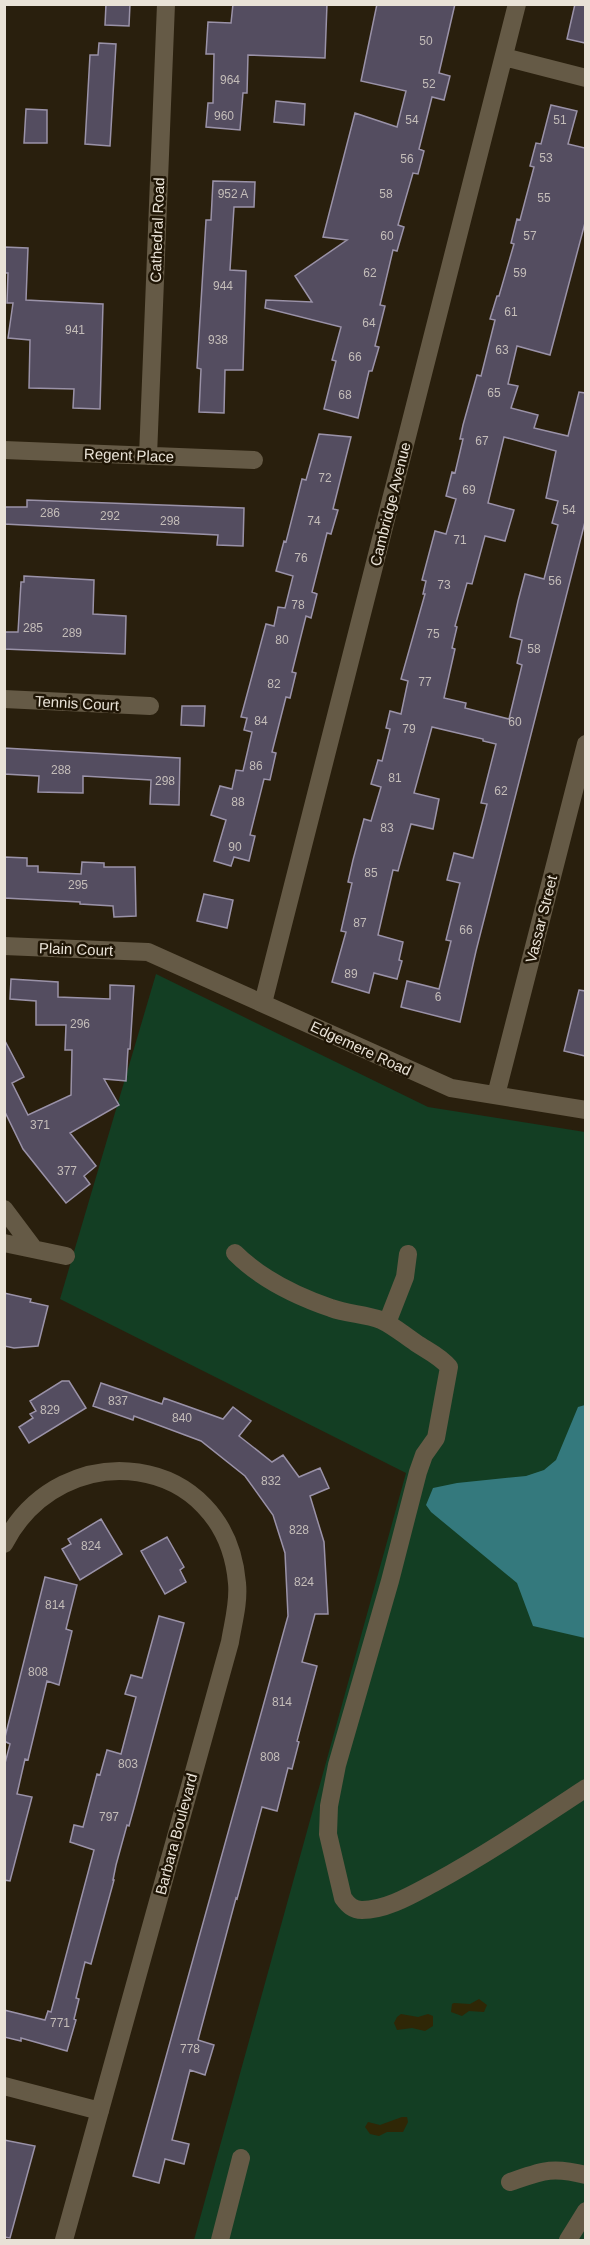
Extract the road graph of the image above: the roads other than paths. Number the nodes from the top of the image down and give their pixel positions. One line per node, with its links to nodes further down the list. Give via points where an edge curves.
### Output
1 (166, 4): 6 (street, Cathedral Road)
2 (517, 4): 3 (street, Cambridge Avenue)
3 (504, 57): 4 (street); 13 (street, Cambridge Avenue)
4 (585, 78)
5 (4, 450): 6 (street, Regent Place)
6 (147, 456): 7 (street, Regent Place)
7 (254, 460)
8 (4, 699): 9 (street, Tennis Court)
9 (150, 706)
10 (585, 744): 14 (street, Vassar Street)
11 (4, 946): 12 (street, Plain Court)
12 (148, 952): 13 (street, Edgemere Road)
13 (263, 1003): 14 (street, Edgemere Road, via 451,1088)
14 (496, 1095): 15 (street, Edgemere Road)
15 (585, 1110)
16 (4, 1209): 18 (street)
17 (4, 1243): 18 (street)
18 (34, 1249): 21 (street)
19 (235, 1253): 22 (street, via 271,1281 304,1298)
20 (408, 1254): 22 (street, via 405,1277)
21 (66, 1256)
22 (387, 1323): 24 (street, via 449,1367 436,1438 418,1472 337,1765 328,1834 343,1898 359,1910 391,1904 482,1857)
23 (4, 1544): 26 (street, Barbara Boulevard, via 28,1509 62,1483 97,1472 137,1470 167,1480 206,1508 222,1532 237,1582 230,1642)
24 (585, 1788)
25 (4, 2086): 26 (street)
26 (100, 2111): 31 (street, Barbara Boulevard)
27 (241, 2158): 32 (street)
28 (585, 2175): 29 (street, via 546,2169)
29 (510, 2182)
30 (585, 2211): 33 (street)
31 (64, 2241)
32 (220, 2241)
33 (568, 2241)

